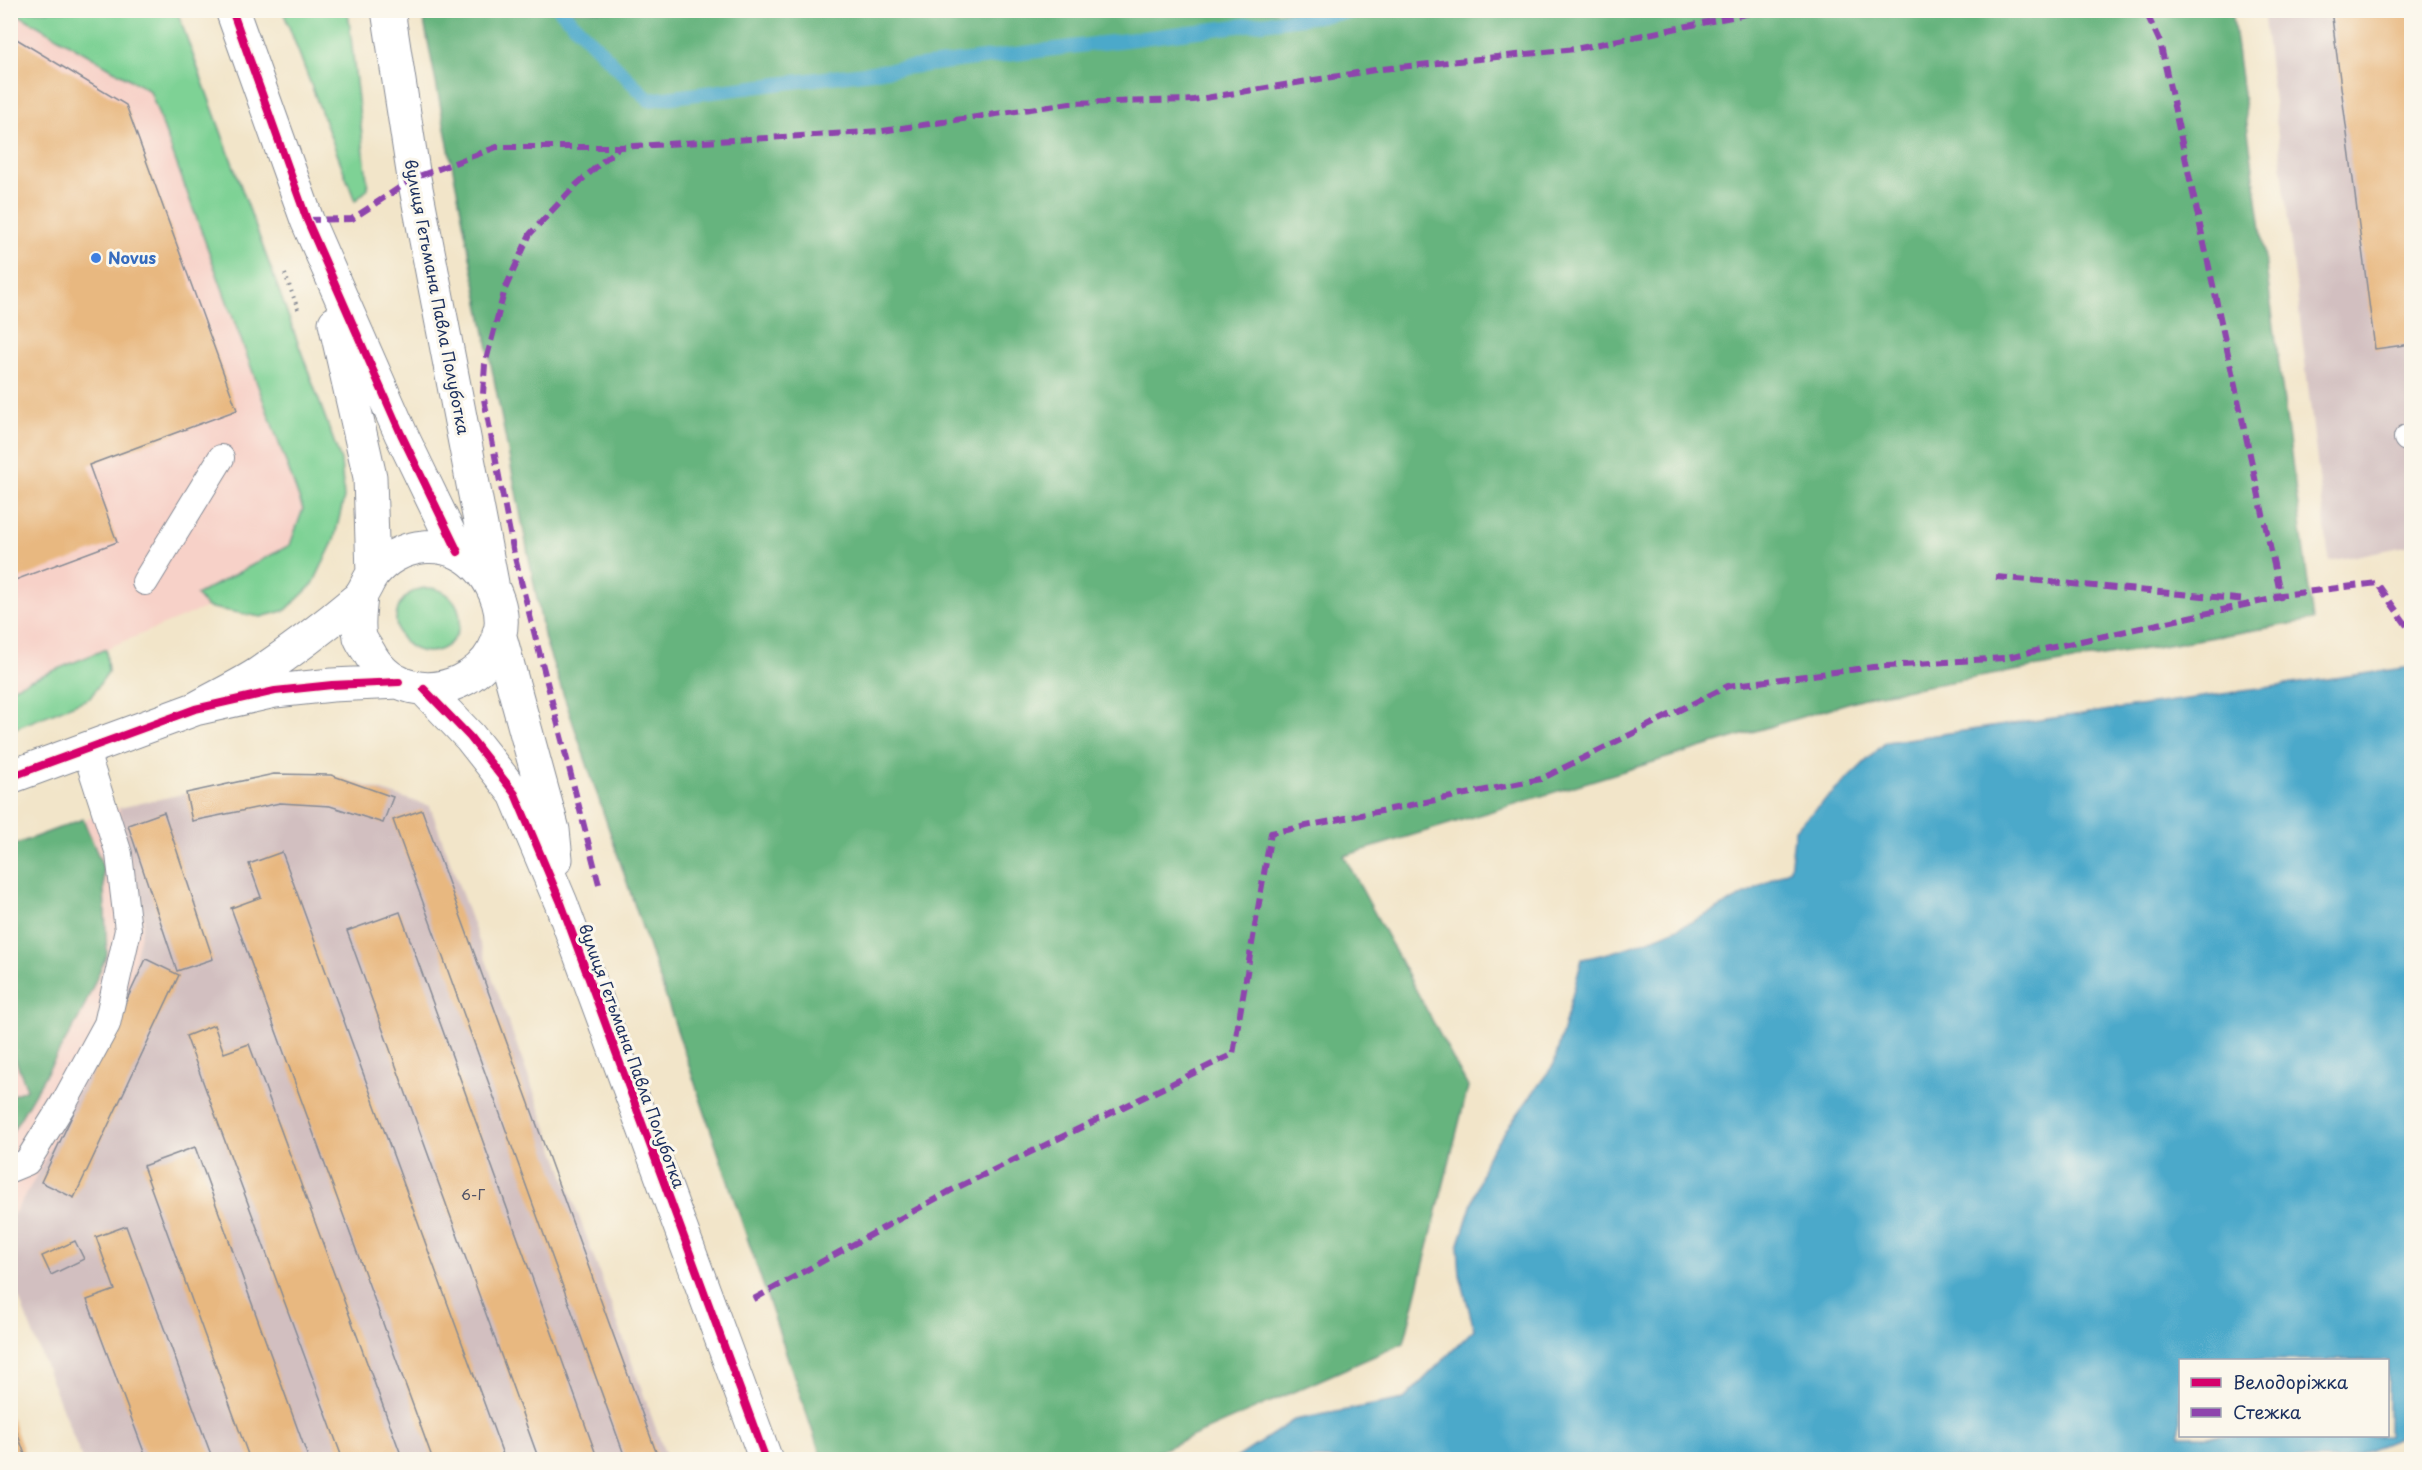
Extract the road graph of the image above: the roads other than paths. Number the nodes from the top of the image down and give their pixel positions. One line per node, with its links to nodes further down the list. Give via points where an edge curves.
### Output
1 (232, 10): 3 (street)
2 (388, 10): 7 (street, вулиця Гетьмана Павла Полуботка, via 414,178)
3 (308, 220): 5 (street, via 400,434); 8 (street, via 370,477)
4 (221, 458): 6 (lane)
5 (458, 552): 7 (street, via 476,564); 8 (street, via 416,547 393,557)
6 (145, 582)
7 (492, 583): 9 (street, via 500,608)
8 (367, 585): 10 (street, via 358,621 361,638 378,668); 11 (street, via 320,631 256,675)
9 (499, 633): 10 (street, via 490,657 472,675 449,687); 14 (street, вулиця Гетьмана Павла Полуботка, via 553,830)
10 (411, 686): 11 (street, via 332,685 275,691); 14 (street, вулиця Гетьмана Павла Полуботка, via 470,737 514,794)
11 (195, 709): 12 (street)
12 (85, 749): 13 (street); 15 (lane, via 119,854 128,930 107,1024 66,1101 27,1162)
13 (10, 777)
14 (561, 903): 16 (street, вулиця Гетьмана Павла Полуботка)
15 (10, 1168)
16 (766, 1460)

